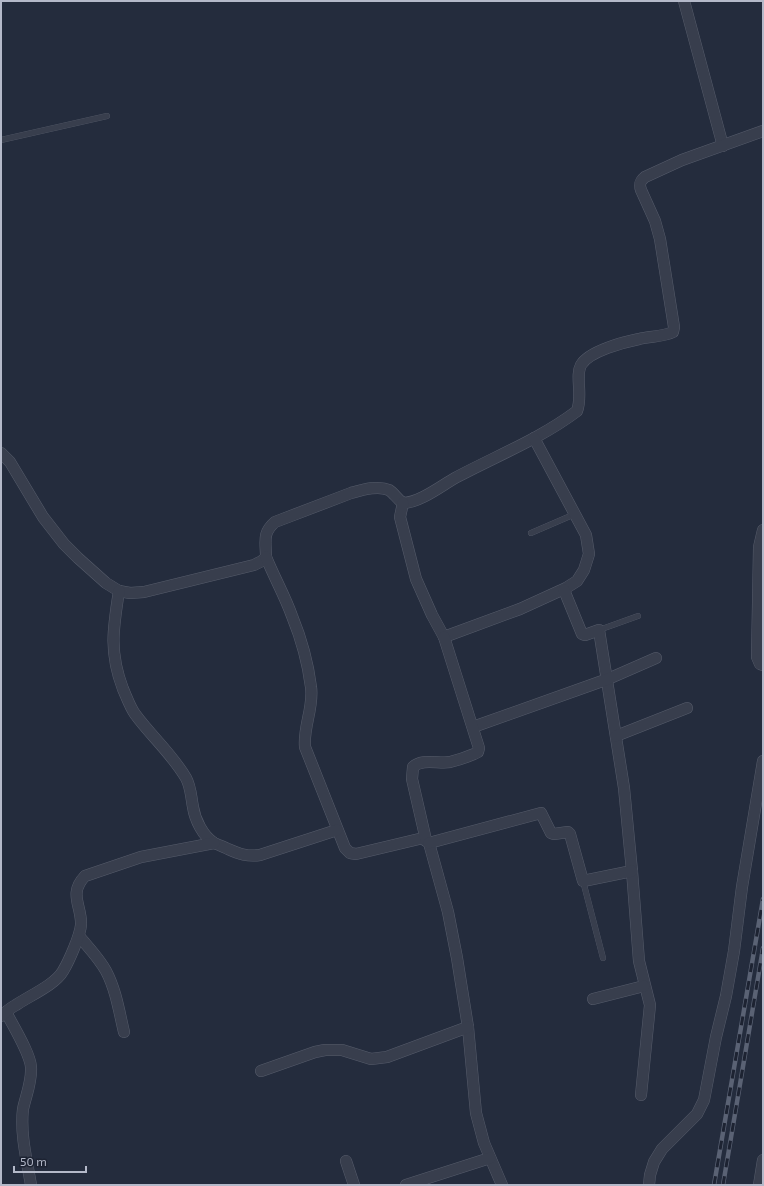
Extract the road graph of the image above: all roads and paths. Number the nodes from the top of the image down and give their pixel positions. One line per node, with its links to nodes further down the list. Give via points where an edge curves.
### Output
1 (684, 1): 5 (street)
2 (107, 116): 4 (lane)
3 (763, 131): 5 (street)
4 (1, 140)
5 (723, 146): 6 (street, via 682,160 641,180 640,184 660,240 674,330 612,347 586,359 579,371 580,404 577,411)
6 (534, 438): 8 (street, via 415,501); 9 (street)
7 (1, 452): 14 (street, via 10,462 43,517 64,544 106,583)
8 (403, 503): 12 (street, via 390,491 364,489 283,518 269,526 266,532); 17 (street, via 400,517 416,579)
9 (575, 514): 11 (lane); 13 (street, via 586,535 589,554 577,581)
10 (763, 530): 19 (street, via 759,547 757,657)
11 (531, 533)
12 (266, 557): 14 (street, via 254,565 144,592); 25 (street, via 292,615 301,643 311,688 305,747)
13 (564, 590): 16 (street, via 582,634); 17 (street)
14 (119, 591): 27 (street, via 113,647 126,696 134,714 171,757 188,782 197,819 206,837)
15 (638, 616): 16 (lane)
16 (599, 630): 20 (street)
17 (444, 638): 22 (street)
18 (656, 658): 20 (street)
19 (763, 665)
20 (608, 679): 22 (street); 23 (street)
21 (687, 708): 23 (street)
22 (473, 727): 26 (street, via 478,752 450,762 421,762 414,767 412,778)
23 (616, 736): 28 (street)
24 (763, 761): 46 (street, via 734,951 704,1100 697,1114 662,1149 654,1162)
25 (337, 830): 26 (street, via 345,848 356,854 419,839); 27 (street, via 252,857)
26 (427, 842): 29 (street, via 541,813 551,833 570,834); 35 (street, via 448,912)
27 (214, 843): 30 (street, via 141,858 85,876 79,882 77,892 81,924)
28 (632, 871): 29 (street); 32 (street, via 639,961)
29 (583, 881): 31 (lane)
30 (79, 936): 34 (street, via 63,972 54,981); 36 (street, via 106,971 113,986)
31 (603, 958)
32 (644, 986): 33 (street); 38 (street, via 650,1005)
33 (593, 999)
34 (3, 1014): 42 (street, via 27,1053 31,1066 30,1086 22,1125)
35 (468, 1027): 37 (street, via 387,1057 371,1059 342,1050 325,1050); 39 (street, via 476,1113)
36 (124, 1032)
37 (261, 1071)
38 (641, 1095)
39 (490, 1158): 44 (street); 45 (street)
40 (763, 1160): 47 (street)
41 (346, 1162): 43 (street)
42 (31, 1185)
43 (354, 1185)
44 (406, 1185)
45 (502, 1185)
46 (649, 1185)
47 (759, 1185)

